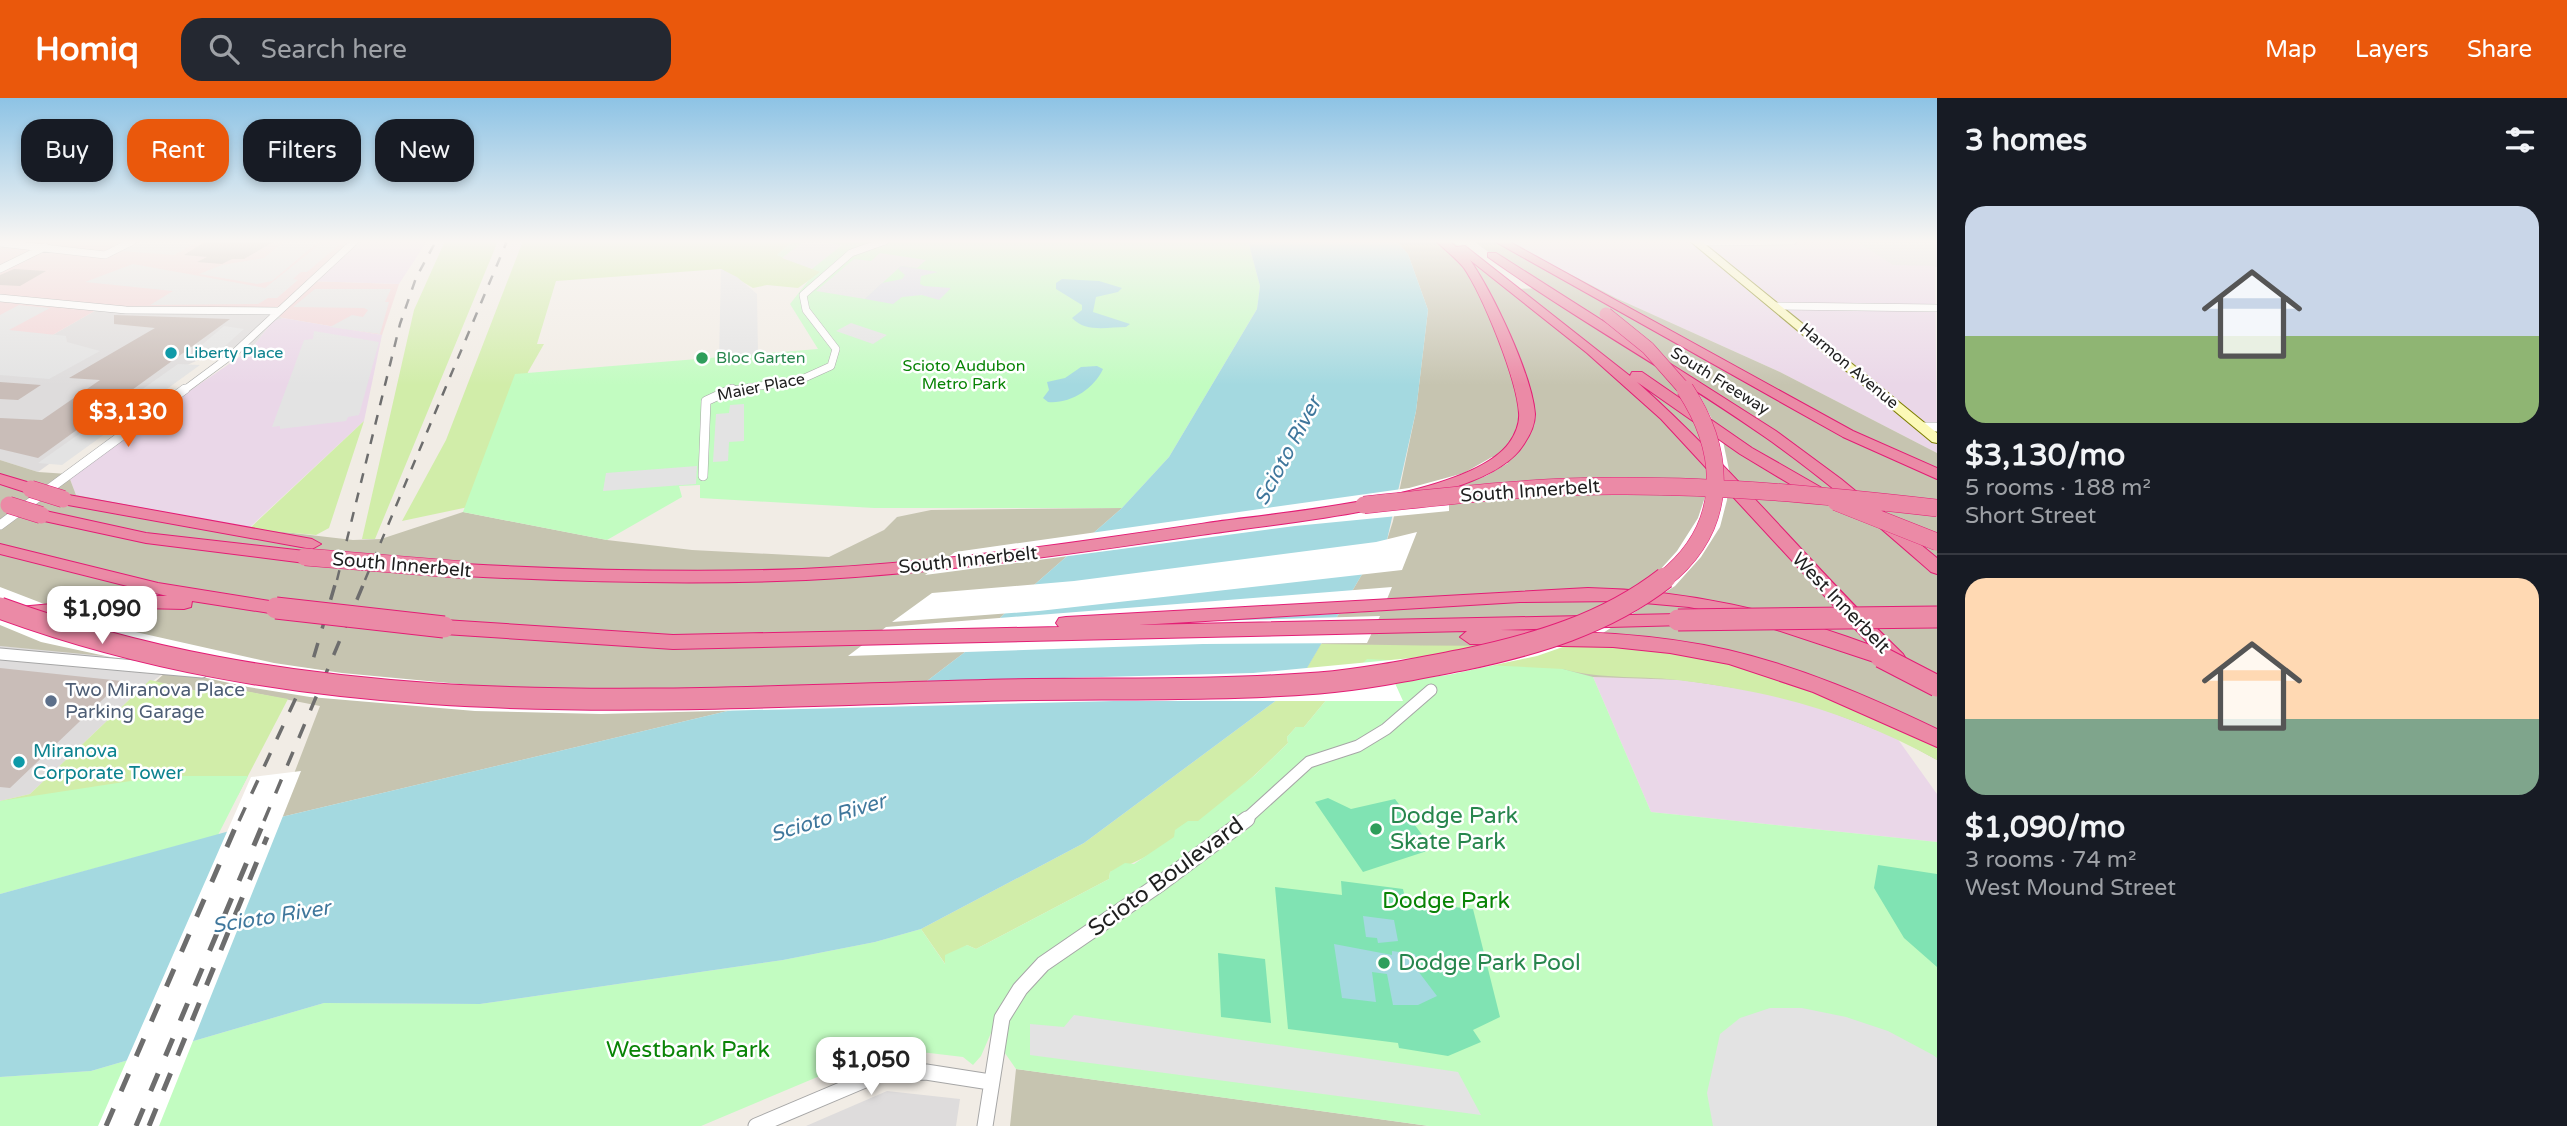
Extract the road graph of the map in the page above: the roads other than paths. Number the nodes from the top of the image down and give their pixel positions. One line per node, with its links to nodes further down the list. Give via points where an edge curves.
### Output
1 (302, 289): 12 (street)
2 (810, 289): 17 (street, Maier Place, via 803,295 806,310 836,349 831,366 809,379 720,392 706,401)
3 (1478, 289): 20 (highway, bridge, via 1526,407 1517,444 1466,478)
4 (1515, 289): 13 (highway)
5 (1544, 289): 26 (highway, South Freeway, via 1770,433)
6 (1566, 289): 27 (highway, bridge, via 1606,314 1659,358 1696,404 1717,458 1713,512 1682,562 1629,604 1573,632 1439,665 1322,683 756,700 593,703 492,699 386,692 249,673 75,635)
7 (1587, 289): 16 (highway, via 1848,434)
8 (1755, 289): 10 (main road, Harmon Avenue)
9 (0, 298): 12 (street, via 136,311)
10 (1777, 306): 11 (street); 14 (main road, Harmon Avenue)
11 (1937, 309)
12 (278, 311): 22 (street, via 224,362)
13 (1544, 311): 23 (highway, bridge, via 1722,435 1816,492); 37 (highway, West Innerbelt, via 1605,359 1668,418 1834,598)
14 (1930, 427): 15 (main road, Harmon Avenue)
15 (1937, 439)
16 (1937, 474)
17 (703, 476)
18 (0, 479): 25 (highway, bridge, via 63,499)
19 (5, 504): 25 (highway, South Innerbelt, bridge, via 146,538)
20 (1364, 505): 21 (highway, South Innerbelt, bridge, via 1611,486 1807,493); 25 (highway, South Innerbelt, bridge, via 1004,558 746,577 562,576 465,570)
21 (1937, 508)
22 (0, 525)
23 (1937, 542)
24 (0, 549): 28 (highway, via 158,589)
25 (308, 551)
26 (1937, 568)
27 (0, 608)
28 (276, 608): 29 (highway, via 139,602); 32 (highway, bridge, via 444,627 673,642)
29 (0, 613)
30 (1937, 617): 31 (highway, bridge)
31 (1217, 631): 32 (highway); 38 (highway, via 1255,637 1577,638 1687,649 1806,680)
32 (870, 639): 35 (highway, bridge, via 1541,595 1650,596 1723,606 1805,628 1881,657)
33 (0, 654): 34 (street)
34 (202, 673)
35 (1937, 686)
36 (1430, 690): 39 (street, Scioto Boulevard, via 1358,746 1309,762 1256,812 1043,964 1002,1018)
37 (1937, 697)
38 (1937, 739)
39 (990, 1082): 40 (street, via 926,1072 878,1074); 41 (street, Scioto Boulevard)
40 (756, 1126)
41 (985, 1126)

